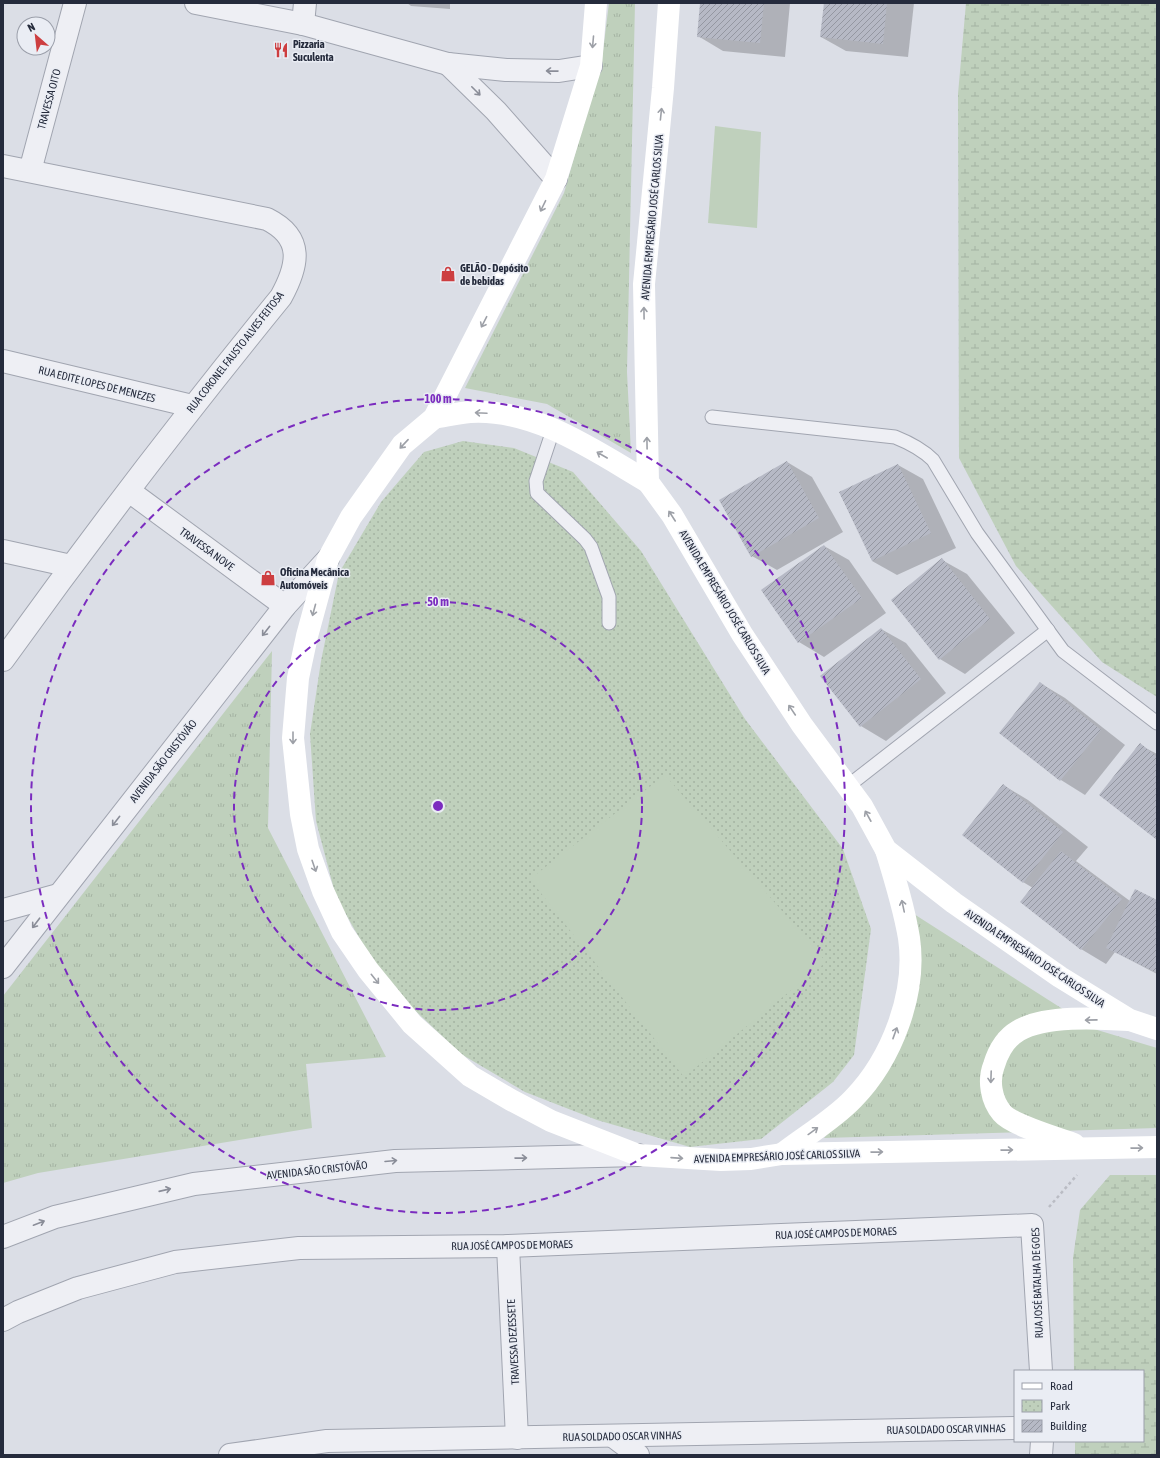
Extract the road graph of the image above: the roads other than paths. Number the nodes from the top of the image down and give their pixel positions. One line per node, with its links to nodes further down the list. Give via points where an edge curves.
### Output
1 (75, 3): 10 (street, TRAVESSA OITO)
2 (196, 3): 6 (street)
3 (305, 3): 6 (street)
4 (596, 3): 8 (main road, AVENIDA EMPRESÁRIO JOSÉ CARLOS SILVA, one-way to 8)
5 (670, 3): 17 (main road, AVENIDA EMPRESÁRIO JOSÉ CARLOS SILVA, one-way to 5, via 644,284)
6 (303, 24): 7 (street)
7 (448, 64): 8 (street, one-way to 7, via 559,71 506,70); 11 (street, one-way to 11, via 496,111)
8 (591, 66): 11 (main road, AVENIDA EMPRESÁRIO JOSÉ CARLOS SILVA)
9 (3, 166): 10 (street, RUA CORONEL FAUSTO ALVES FEITOSA)
10 (30, 171): 13 (street, RUA CORONEL FAUSTO ALVES FEITOSA, via 267,219 278,224 289,235 293,244 295,264 281,297)
11 (556, 179): 15 (main road, AVENIDA EMPRESÁRIO JOSÉ CARLOS SILVA, one-way to 15)
12 (3, 361): 13 (street, RUA EDITE LOPES DE MENEZES)
13 (192, 406): 18 (street, RUA CORONEL FAUSTO ALVES FEITOSA)
14 (712, 417): 24 (lane, via 896,436 920,449 933,460 977,533)
15 (434, 418): 16 (main road, one-way to 15, via 505,414 470,412); 20 (main road, AVENIDA EMPRESÁRIO JOSÉ CARLOS SILVA, one-way to 20, via 402,445 385,467 351,517)
16 (553, 430): 17 (main road, one-way to 16, via 581,443); 23 (lane, via 536,481 537,493 591,547 610,597)
17 (648, 482): 27 (main road, AVENIDA EMPRESÁRIO JOSÉ CARLOS SILVA, one-way to 17, via 802,725 742,634 672,515)
18 (129, 491): 21 (street, RUA CORONEL FAUSTO ALVES FEITOSA); 22 (street, TRAVESSA NOVE)
19 (3, 551): 21 (street)
20 (328, 559): 22 (street, AVENIDA SÃO CRISTÓVÃO); 37 (main road, AVENIDA EMPRESÁRIO JOSÉ CARLOS SILVA, one-way to 37, via 298,678 293,738 301,814 308,849 323,891 342,932 368,970 412,1024 470,1076 551,1120)
21 (71, 566): 25 (street, RUA CORONEL FAUSTO ALVES FEITOSA)
22 (285, 606): 29 (street, AVENIDA SÃO CRISTÓVÃO, one-way to 29)
23 (609, 623)
24 (1048, 630): 26 (lane, via 1063,651); 27 (lane)
25 (3, 660)
26 (1157, 723)
27 (848, 786): 28 (main road, AVENIDA EMPRESÁRIO JOSÉ CARLOS SILVA, one-way to 27)
28 (886, 850): 32 (main road, AVENIDA EMPRESÁRIO JOSÉ CARLOS SILVA, via 954,903 1060,977); 36 (main road, one-way to 28, via 853,1099 875,1075 891,1045 900,1020 910,965 909,939 902,901)
29 (58, 895): 30 (street); 31 (street, AVENIDA SÃO CRISTÓVÃO, one-way to 31)
30 (3, 910)
31 (3, 967)
32 (1130, 1020): 33 (main road, AVENIDA EMPRESÁRIO JOSÉ CARLOS SILVA); 35 (main road, one-way to 35, via 1040,1022 1018,1031 999,1050 990,1074 992,1094 1002,1114 1029,1129)
33 (1157, 1030)
34 (1157, 1147): 35 (main road, AVENIDA EMPRESÁRIO JOSÉ CARLOS SILVA, one-way to 34)
35 (1093, 1149): 36 (main road, AVENIDA EMPRESÁRIO JOSÉ CARLOS SILVA, one-way to 35)
36 (782, 1154): 37 (main road, AVENIDA EMPRESÁRIO JOSÉ CARLOS SILVA, one-way to 36, via 721,1160)
37 (638, 1155): 39 (street, AVENIDA SÃO CRISTÓVÃO, one-way to 37, via 55,1217 194,1184 395,1161)
38 (1032, 1225): 40 (street, RUA JOSÉ CAMPOS DE MORAES); 42 (street, RUA JOSÉ BATALHA DE GOES)
39 (3, 1237)
40 (508, 1246): 41 (street, RUA JOSÉ CAMPOS DE MORAES, via 299,1248 175,1262 78,1288); 45 (street, TRAVESSA DEZESSETE)
41 (3, 1320)
42 (1040, 1370)
43 (1014, 1428): 44 (street, RUA SOLDADO OSCAR VINHAS)
44 (614, 1437): 45 (street, RUA SOLDADO OSCAR VINHAS); 50 (street)
45 (517, 1438): 46 (street, RUA SOLDADO OSCAR VINHAS)
46 (326, 1441): 48 (street, RUA SOLDADO OSCAR VINHAS); 49 (street)
47 (1042, 1442): 51 (street)
48 (230, 1455)
49 (344, 1455)
50 (638, 1455)
51 (1041, 1455)

